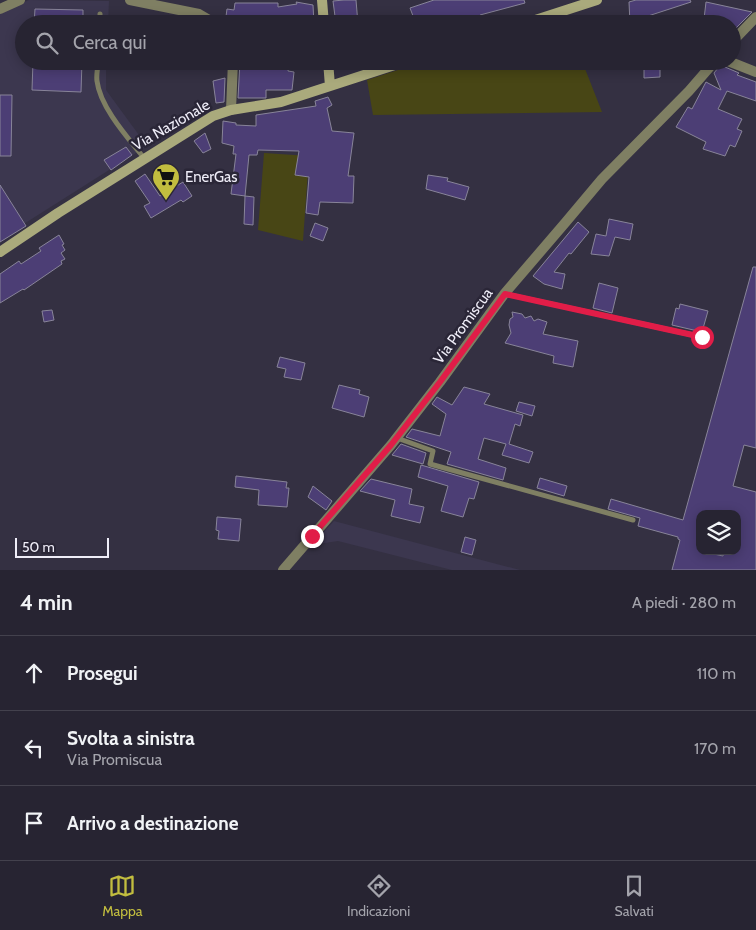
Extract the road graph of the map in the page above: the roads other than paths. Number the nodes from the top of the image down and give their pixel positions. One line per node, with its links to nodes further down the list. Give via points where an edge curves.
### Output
1 (20, 0): 5 (street)
2 (130, 0): 6 (street)
3 (322, 0): 7 (street)
4 (597, 0): 8 (street)
5 (0, 9)
6 (200, 15)
7 (323, 15)
8 (551, 15)
9 (755, 21): 10 (street)
10 (741, 34)
11 (741, 66): 17 (street)
12 (98, 70): 20 (lane, via 100,92 122,132)
13 (233, 70): 19 (street)
14 (329, 70): 18 (street)
15 (379, 70): 18 (street, Via Nazionale)
16 (708, 70): 22 (street, Via Promiscua, via 602,180)
17 (756, 72)
18 (330, 86): 19 (street, Via Nazionale, via 281,102)
19 (231, 110): 20 (street, Via Nazionale, via 213,116)
20 (144, 158): 21 (street, Via Nazionale)
21 (0, 252)
22 (505, 294): 23 (lane); 24 (street, Via Promiscua)
23 (702, 337)
24 (396, 438): 25 (lane, via 433,450 430,464); 26 (street, Via Promiscua)
25 (634, 520)
26 (283, 570)

